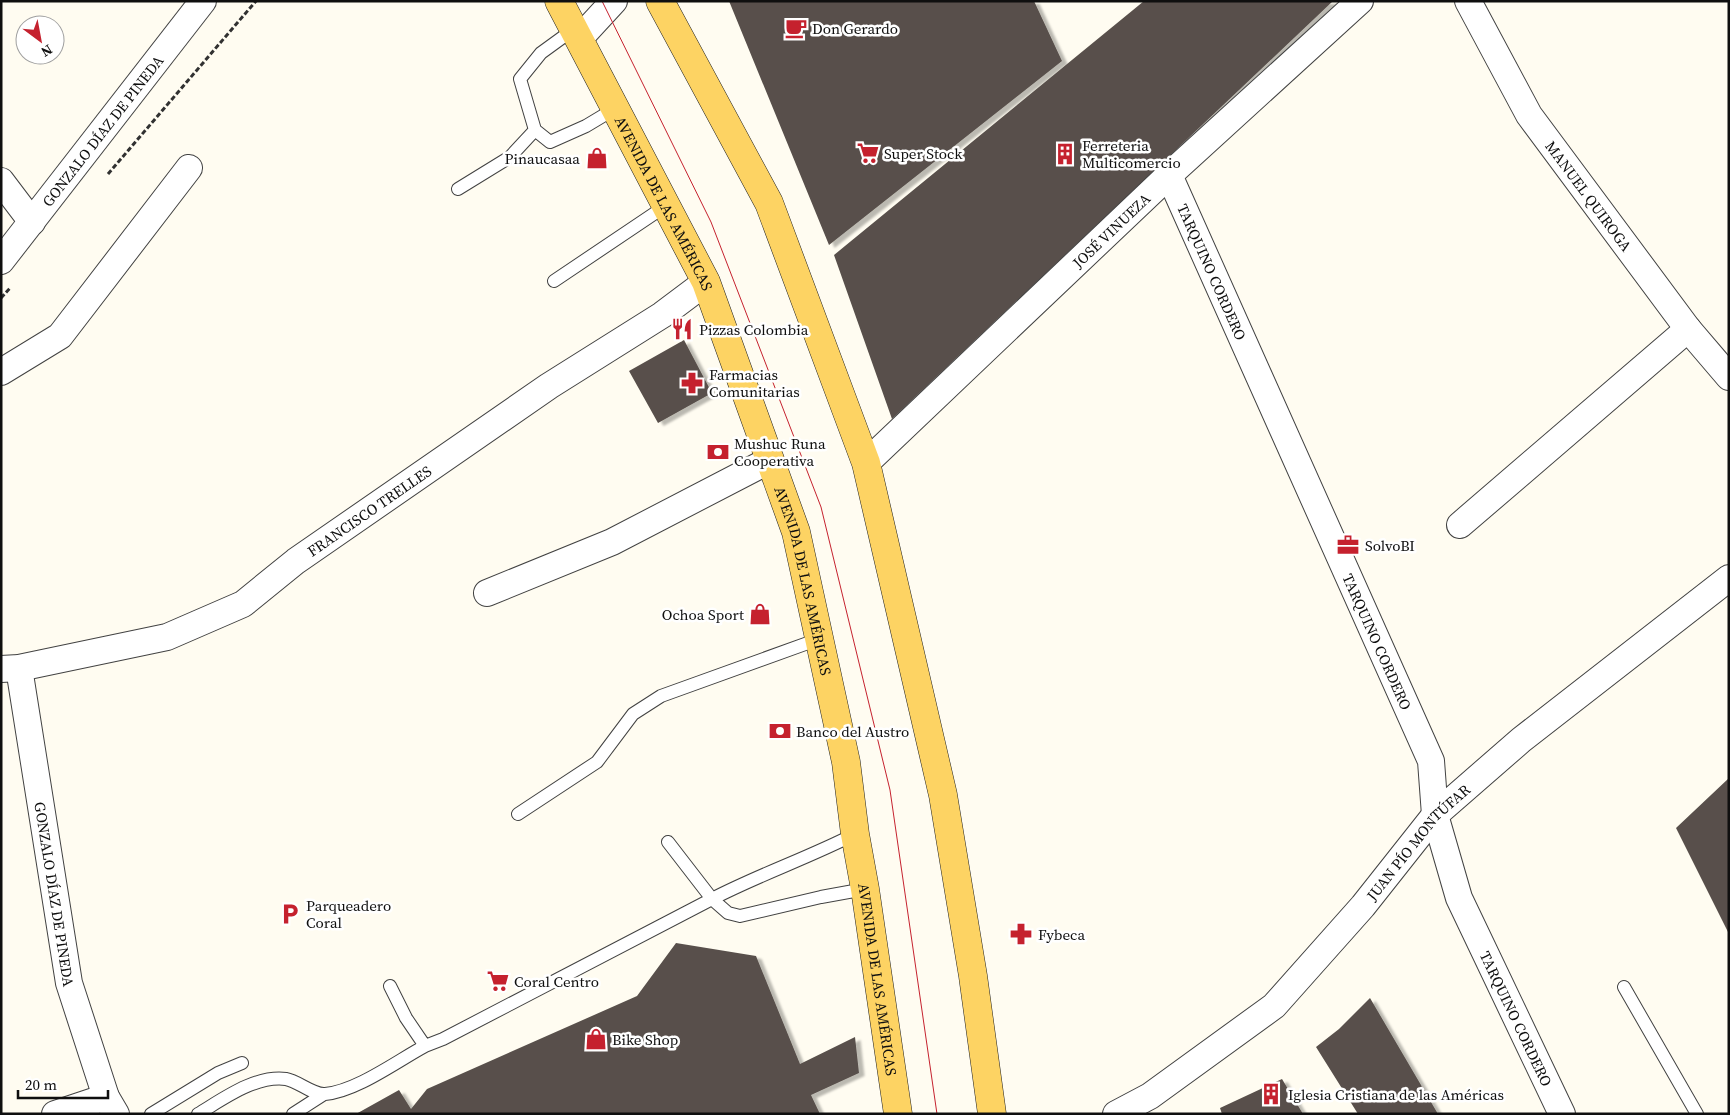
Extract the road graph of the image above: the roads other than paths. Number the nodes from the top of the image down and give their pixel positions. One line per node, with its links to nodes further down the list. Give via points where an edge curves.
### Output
1 (204, 1): 15 (street, GONZALO DÍAZ DE PINEDA)
2 (559, 1): 7 (main road, AVENIDA DE LAS AMÉRICAS)
3 (614, 1): 7 (street)
4 (660, 1): 23 (main road, via 769,204)
5 (1360, 1): 11 (street, JOSÉ VINUEZA)
6 (1468, 1): 19 (street, MANUEL QUIROGA, via 1528,115)
7 (577, 34): 8 (main road, AVENIDA DE LAS AMÉRICAS); 9 (lane, via 541,53 520,79)
8 (616, 108): 9 (lane, via 550,142); 14 (main road, AVENIDA DE LAS AMÉRICAS)
9 (534, 130): 13 (lane, via 510,157)
10 (189, 168): 20 (street, via 60,336)
11 (1169, 175): 23 (street, JOSÉ VINUEZA); 30 (street, TARQUINO CORDERO, via 1431,761)
12 (1, 181): 15 (street)
13 (458, 188)
14 (667, 205): 17 (lane); 18 (main road, AVENIDA DE LAS AMÉRICAS)
15 (32, 222): 16 (street, GONZALO DÍAZ DE PINEDA)
16 (1, 261)
17 (554, 281)
18 (706, 282): 22 (main road, AVENIDA DE LAS AMÉRICAS); 28 (street, FRANCISCO TRELLES, via 662,315 549,386 296,562 243,604 167,637)
19 (1688, 329): 21 (street, MANUEL QUIROGA); 24 (street)
20 (1, 372)
21 (1729, 377)
22 (770, 460): 26 (street, via 612,542); 27 (main road, AVENIDA DE LAS AMÉRICAS, via 796,532)
23 (866, 463): 46 (main road, via 943,794)
24 (1460, 525)
25 (1729, 578): 30 (street, JUAN PÍO MONTÚFAR, via 1521,740)
26 (487, 594)
27 (819, 639): 29 (lane, via 661,696 633,714 598,762); 31 (main road, AVENIDA DE LAS AMÉRICAS, via 846,762)
28 (10, 669): 40 (street, GONZALO DÍAZ DE PINEDA, via 69,983)
29 (518, 814)
30 (1435, 815): 47 (street, JUAN PÍO MONTÚFAR, via 1363,906 1274,1006 1150,1096); 48 (street, TARQUINO CORDERO, via 1459,898)
31 (855, 834): 33 (main road, AVENIDA DE LAS AMÉRICAS); 34 (lane)
32 (668, 842): 34 (lane)
33 (865, 889): 34 (lane, via 740,916 728,913); 45 (main road, AVENIDA DE LAS AMÉRICAS)
34 (712, 899): 37 (lane)
35 (390, 986): 37 (lane)
36 (1624, 987): 49 (lane)
37 (425, 1046): 39 (lane, via 355,1085)
38 (242, 1063): 42 (lane, via 218,1072)
39 (324, 1094): 43 (lane, via 286,1079 274,1080 240,1090); 44 (lane)
40 (111, 1105): 41 (street)
41 (55, 1114)
42 (151, 1114)
43 (198, 1114)
44 (293, 1114)
45 (898, 1114)
46 (992, 1114)
47 (1116, 1114)
48 (1562, 1114)
49 (1697, 1114)

